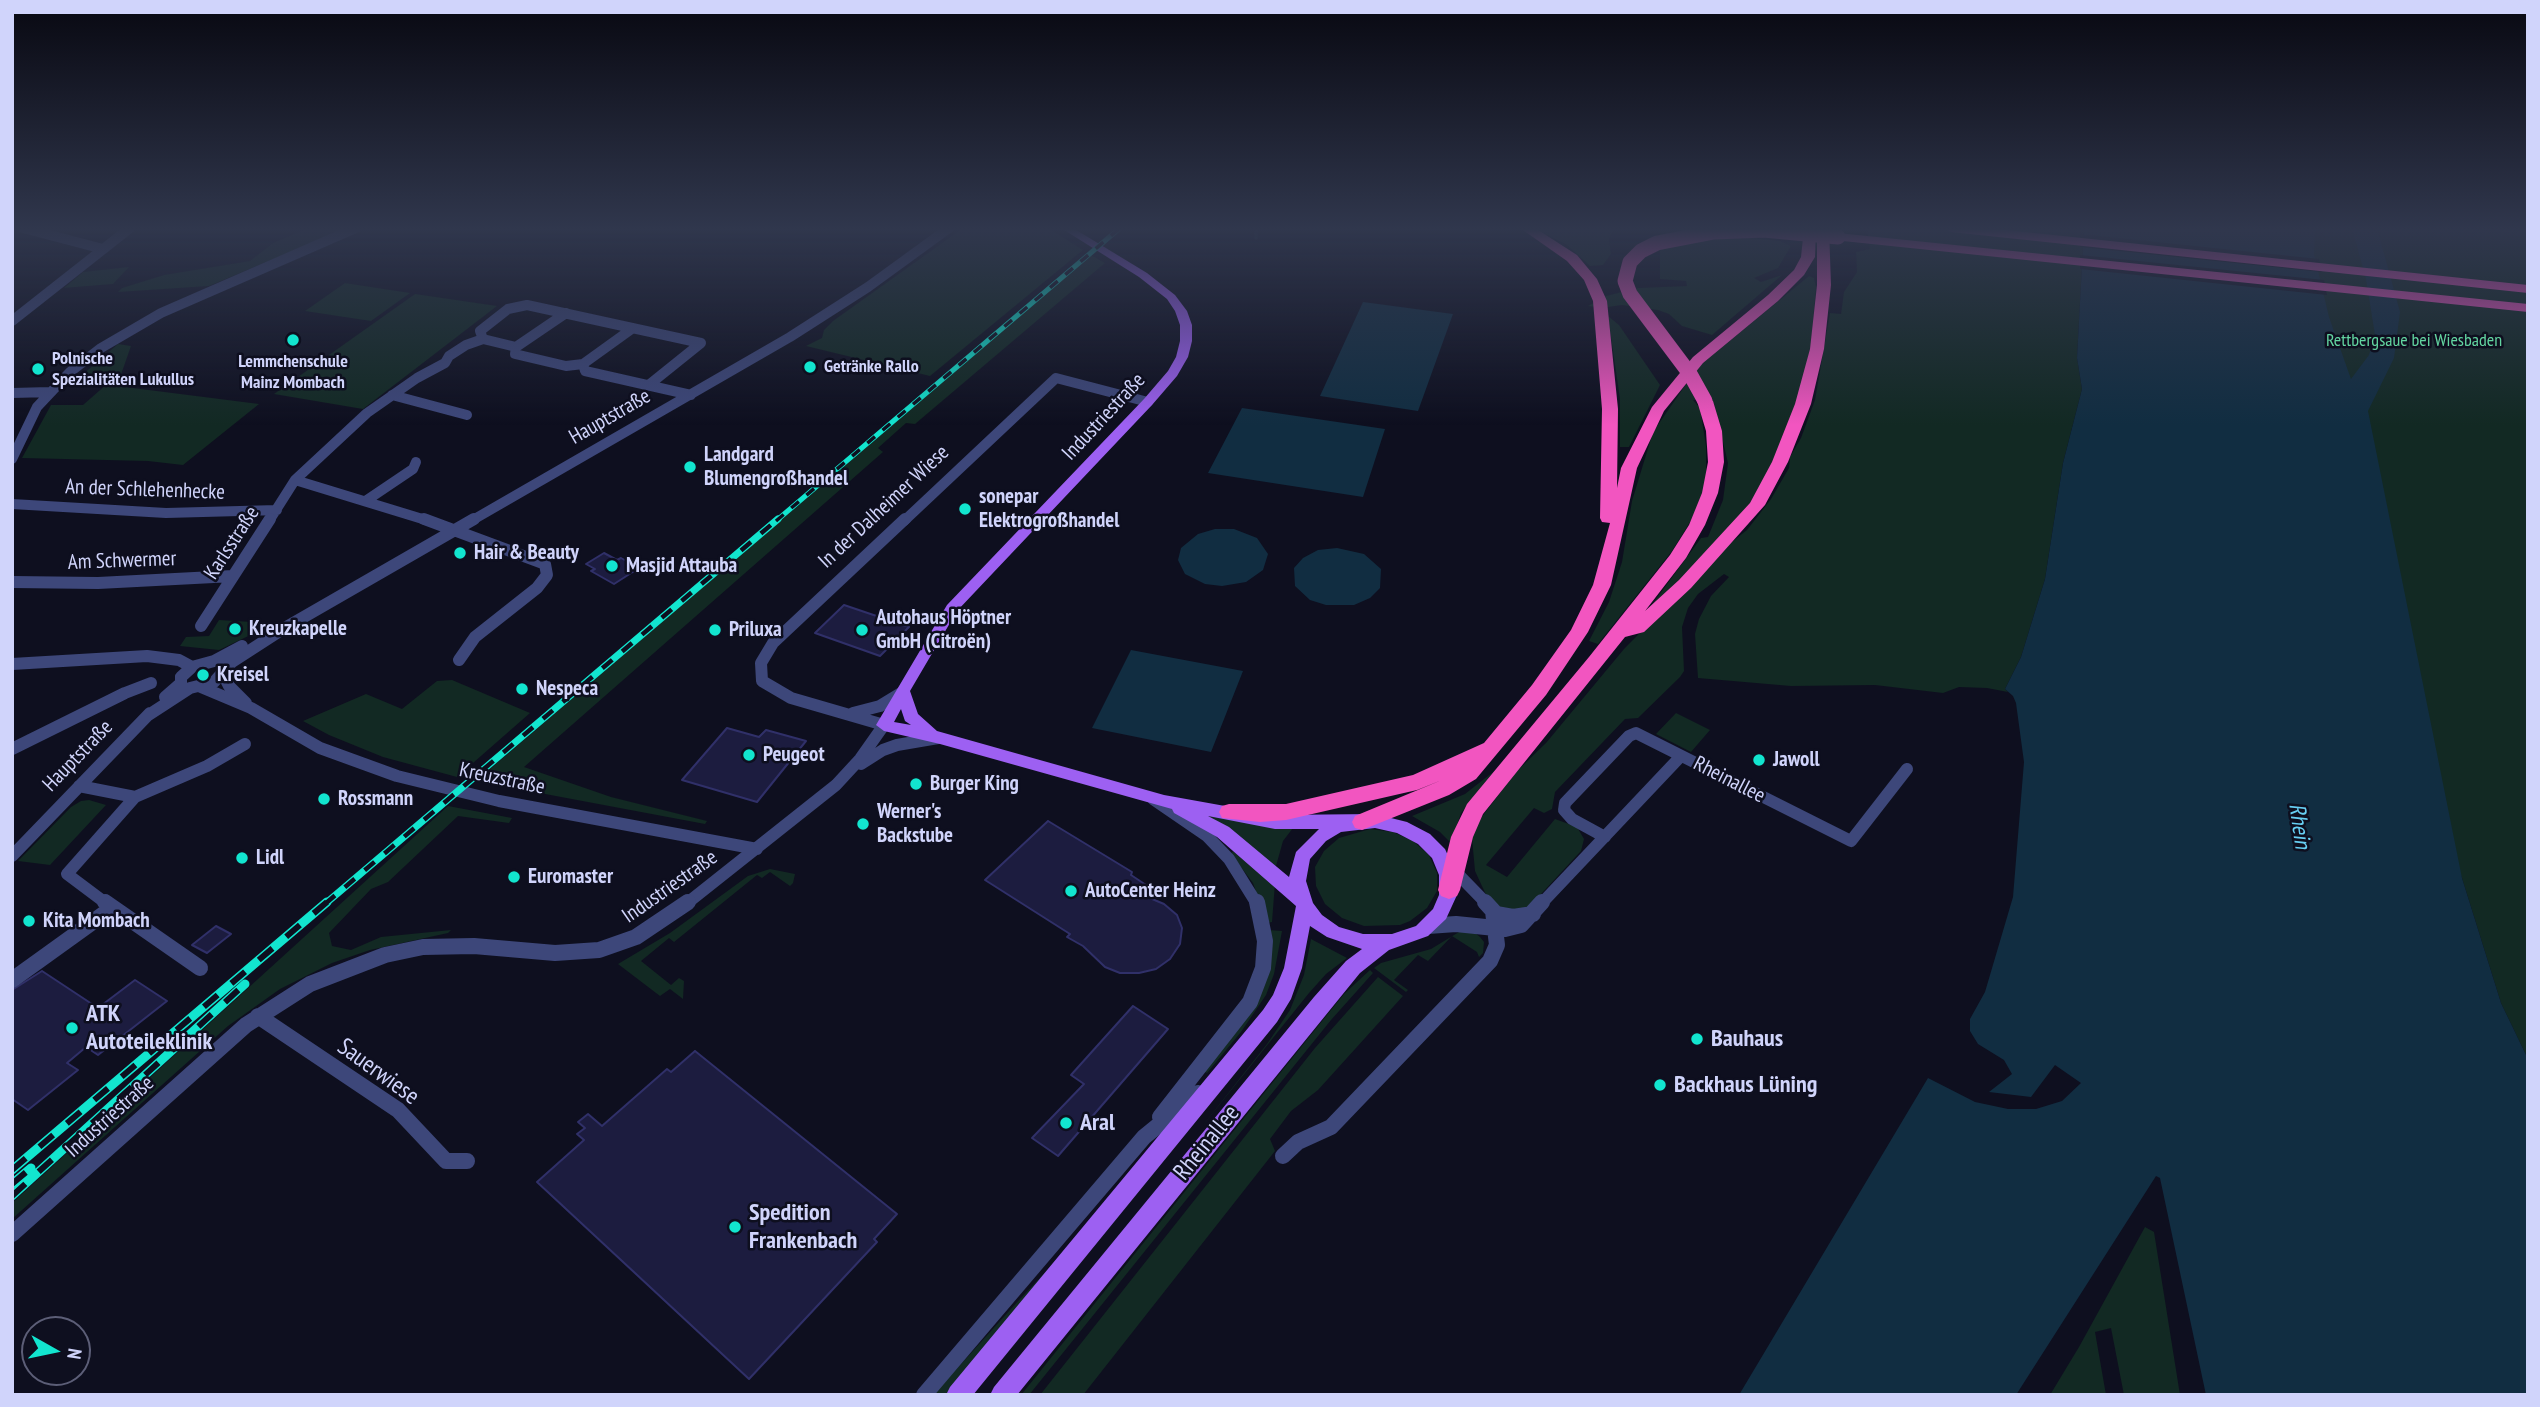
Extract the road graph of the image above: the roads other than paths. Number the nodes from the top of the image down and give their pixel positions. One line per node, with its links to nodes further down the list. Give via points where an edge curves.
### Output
1 (47, 294): 13 (street)
2 (208, 294): 21 (street, via 131,329 82,362)
3 (857, 294): 24 (street, Hauptstraße)
4 (1168, 294): 26 (main road, Industriestraße, via 1181,310 1186,341 1178,365)
5 (1597, 294): 37 (highway, via 1604,324 1610,422 1608,529)
6 (1630, 294): 39 (highway, bridge, via 1690,374 1705,401 1716,446 1710,493 1697,525)
7 (1777, 294): 37 (highway, via 1698,360 1646,429 1625,482 1614,542)
8 (1823, 294): 39 (highway, via 1817,349 1803,404 1757,505 1638,628)
9 (2388, 294): 12 (highway, bridge)
10 (519, 306): 14 (street); 17 (street, Karlsstraße, via 480,331)
11 (12, 307): 13 (street)
12 (2528, 308)
13 (26, 310): 15 (street)
14 (566, 313): 16 (street); 18 (street)
15 (12, 321)
16 (633, 328): 19 (street); 20 (street, via 701,343)
17 (483, 339): 18 (street); 23 (street, Karlsstraße, via 466,345)
18 (516, 347): 19 (street, via 515,354 566,366)
19 (583, 364): 20 (street, via 585,371)
20 (650, 384): 24 (street)
21 (50, 392): 22 (street); 25 (street)
22 (12, 395): 25 (street)
23 (392, 395): 27 (street); 30 (street, Karlsstraße)
24 (691, 395): 34 (street, Hauptstraße)
25 (41, 401): 28 (street)
26 (1148, 402): 46 (main road, Industriestraße, via 953,608); 48 (street, In der Dalheimer Wiese, via 1056,377 773,643 761,663 762,681 791,698)
27 (467, 415)
28 (12, 458)
29 (416, 462): 31 (street, via 413,469)
30 (295, 480): 31 (street); 33 (street, Karlsstraße)
31 (367, 500): 34 (street)
32 (12, 504): 33 (street, An der Schlehenhecke, via 166,513)
33 (277, 510): 35 (street, Karlsstraße)
34 (454, 530): 40 (street, via 540,561 548,570 537,588 475,637); 43 (street, Hauptstraße)
35 (233, 576): 36 (street, Am Schwermer); 38 (street, Karlsstraße)
36 (12, 582)
37 (1594, 601): 49 (highway, via 1560,662)
38 (201, 626)
39 (1619, 632): 65 (highway, via 1474,810)
40 (459, 660)
41 (12, 664): 42 (street, via 147,656 179,660)
42 (192, 667): 43 (street, Hauptstraße); 45 (street, Hauptstraße, via 181,677)
43 (221, 667): 45 (street, Hauptstraße, via 214,682); 47 (street, Kreuzstraße, via 229,686)
44 (151, 683): 53 (street)
45 (191, 686): 47 (street, Kreuzstraße); 57 (street, Hauptstraße, via 147,716)
46 (903, 692): 48 (street, via 876,707); 50 (main road, Industriestraße); 51 (main road, via 911,717)
47 (251, 708): 63 (street, Kreuzstraße, via 320,748 418,782)
48 (849, 714): 50 (street, In der Dalheimer Wiese)
49 (1512, 724): 60 (highway, via 1465,762 1417,782 1286,812); 61 (highway, via 1481,763 1457,782)
50 (884, 725): 51 (main road, In der Dalheimer Wiese); 56 (street, Industriestraße)
51 (940, 738): 56 (street, via 883,750); 59 (main road, In der Dalheimer Wiese)
52 (246, 744): 58 (street)
53 (12, 749)
54 (1681, 756): 55 (street, Rheinallee, via 1851,841); 62 (street, Rheinallee); 62 (street, via 1636,733 1568,798 1564,810)
55 (1907, 769)
56 (846, 775): 63 (street, Industriestraße)
57 (79, 786): 58 (street); 64 (street, Hauptstraße)
58 (135, 797): 67 (street, via 67,874)
59 (1157, 798): 60 (main road, In der Dalheimer Wiese); 66 (main road, In der Dalheimer Wiese, via 1211,824); 77 (street, via 1207,836 1234,865 1256,900 1265,941 1263,968 1250,1002)
60 (1229, 812): 61 (main road, In der Dalheimer Wiese, via 1286,823)
61 (1359, 822): 65 (main road, via 1407,829 1424,839); 66 (main road, via 1328,831 1307,849 1297,873)
62 (1605, 837): 69 (street, Rheinallee)
63 (757, 849): 75 (street, Industriestraße, via 664,921 616,945 571,953 456,945 395,953 328,975)
64 (14, 853)
65 (1447, 871): 68 (street); 70 (main road, via 1443,910)
66 (1303, 902): 72 (main road, via 1316,920 1342,936); 76 (main road, Rheinallee, via 1293,968 1281,999)
67 (112, 908): 73 (street); 74 (street)
68 (1493, 911): 69 (street, via 1509,917); 71 (street)
69 (1534, 914): 71 (street, Rheinallee, via 1517,927)
70 (1428, 926): 71 (street, Rheinallee); 72 (main road, via 1408,938)
71 (1495, 928): 78 (street, via 1496,948 1490,961 1331,1127 1298,1142)
72 (1384, 943): 81 (main road, Rheinallee, via 1353,967 1321,1003)
73 (200, 968)
74 (12, 980)
75 (258, 1016): 79 (street, Sauerwiese, via 398,1111 446,1161); 80 (street, Industriestraße)
76 (1226, 1071): 77 (street, Rheinallee); 83 (main road, Rheinallee)
77 (1144, 1137): 82 (street, Rheinallee)
78 (1283, 1156)
79 (467, 1161)
80 (12, 1234)
81 (1038, 1351): 84 (main road, Rheinallee); 85 (street, Rheinallee)
82 (924, 1395)
83 (958, 1395)
84 (1002, 1395)
85 (1008, 1395)

